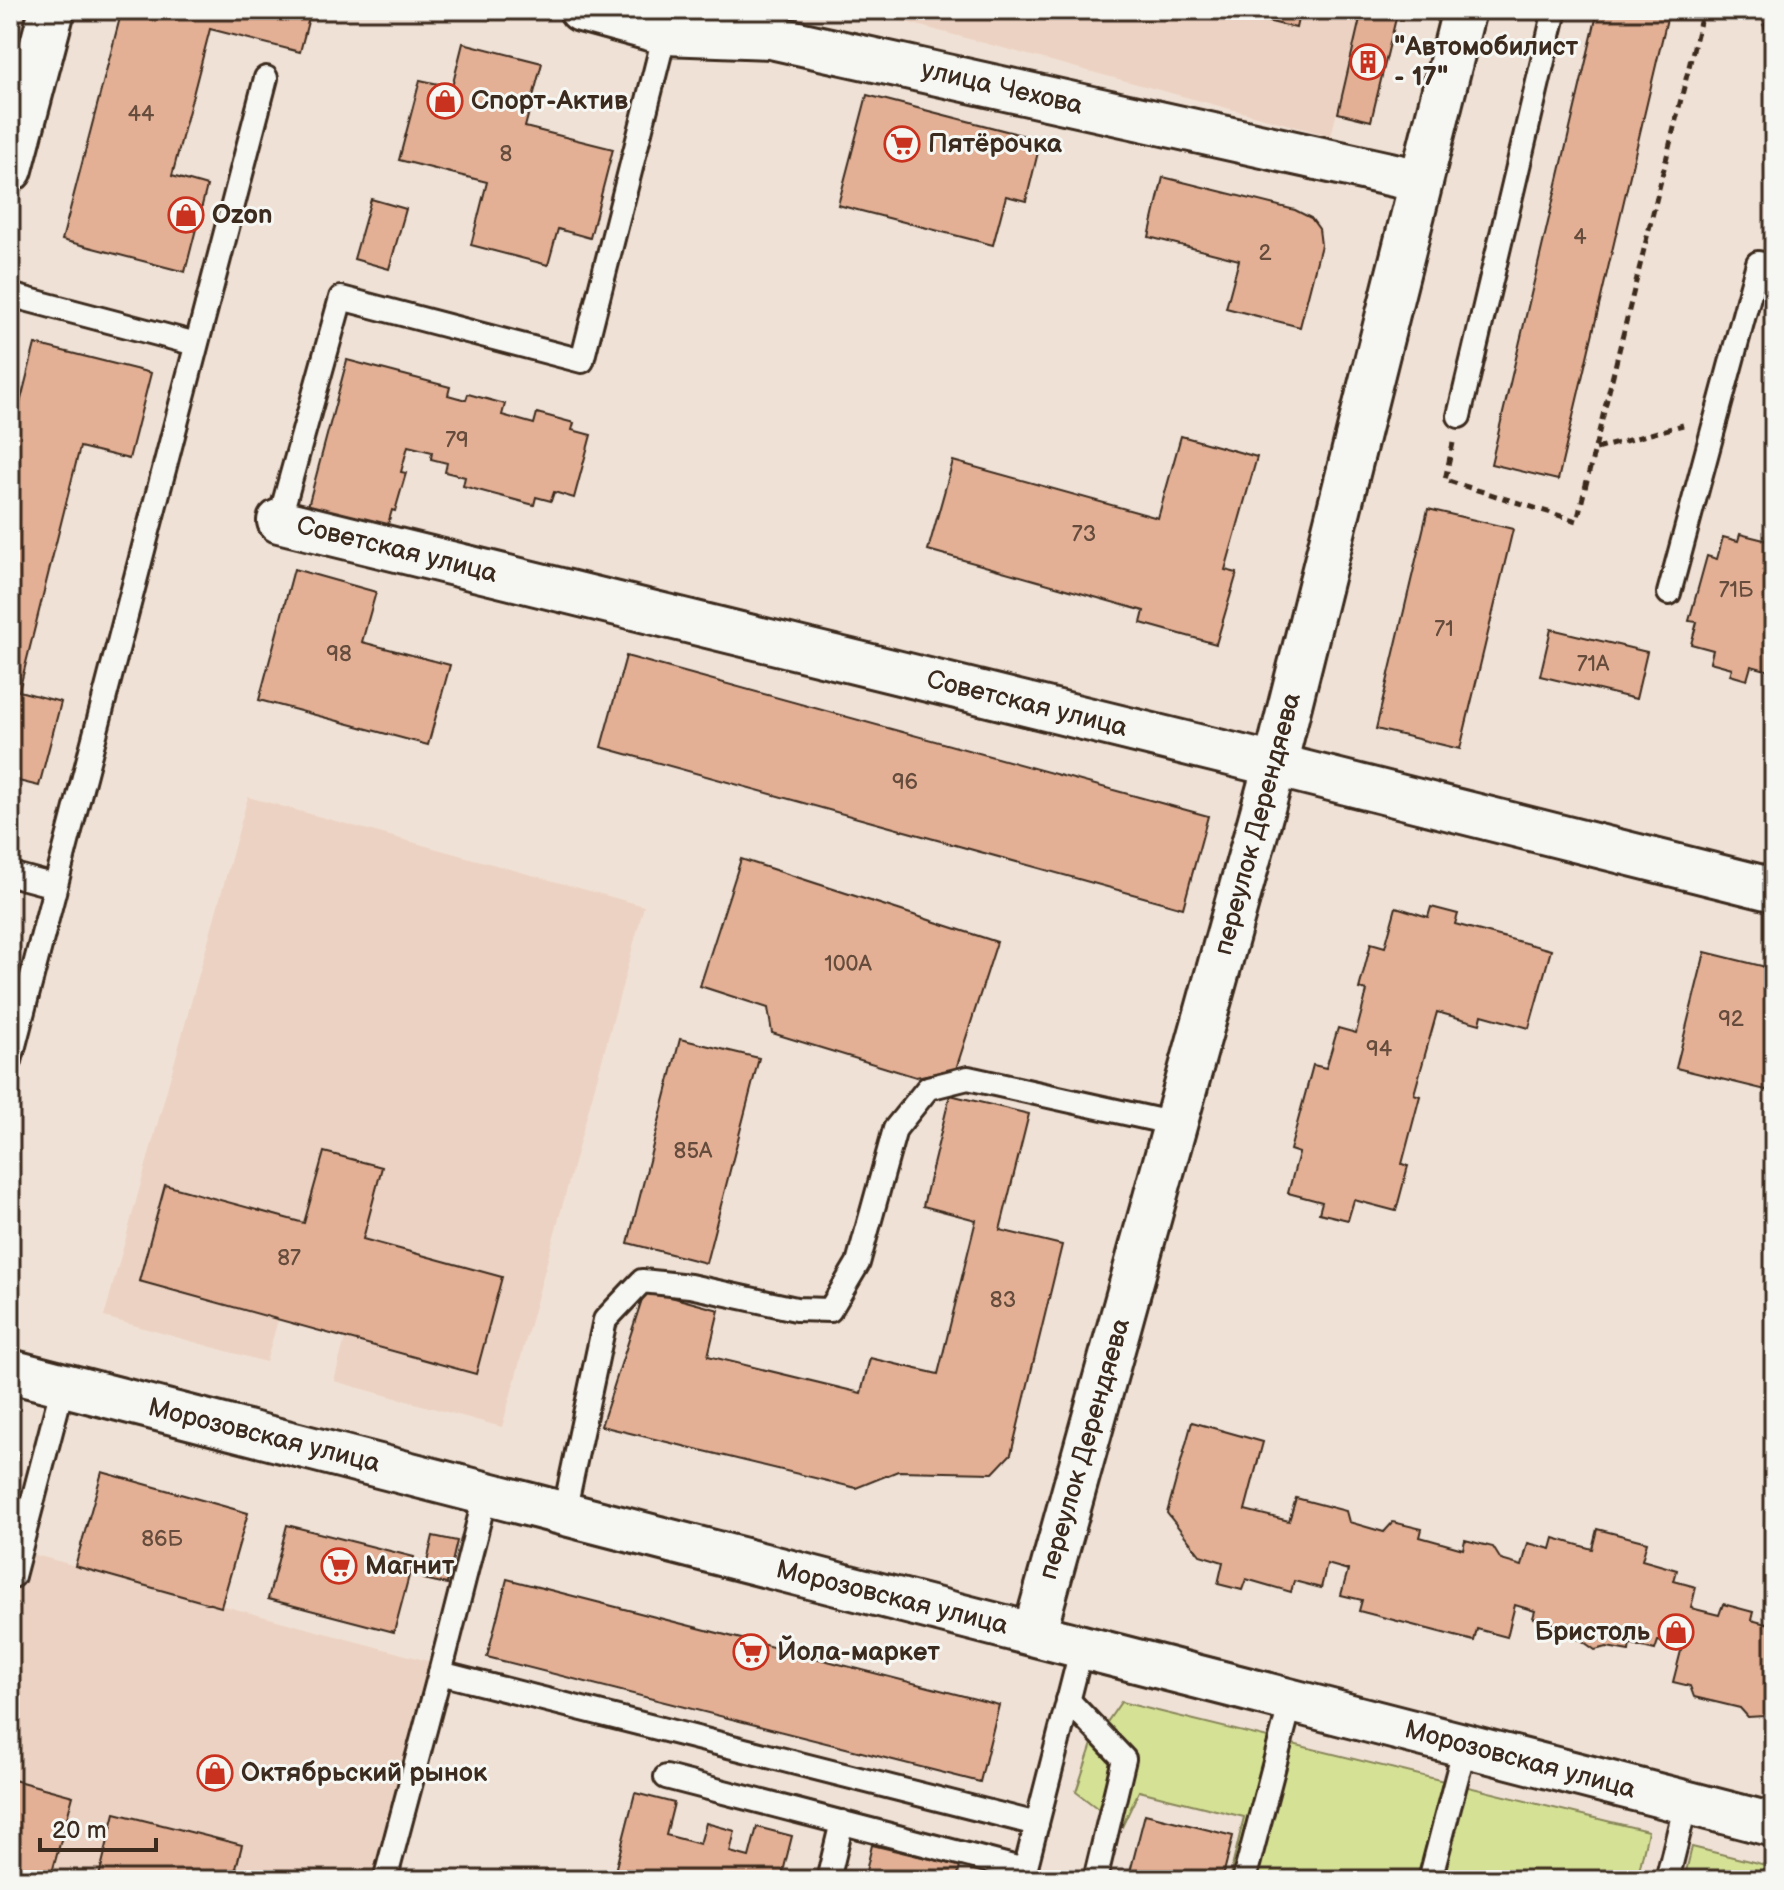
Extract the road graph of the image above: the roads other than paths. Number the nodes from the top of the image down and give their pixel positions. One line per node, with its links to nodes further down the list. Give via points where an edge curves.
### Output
1 (52, 10): 7 (main road)
2 (581, 10): 5 (street, улица Чехова)
3 (1464, 10): 8 (street, переулок Дерендяева)
4 (1555, 10): 12 (lane)
5 (665, 33): 8 (street, улица Чехова, via 771,37); 13 (lane, via 582,361 341,298)
6 (266, 78): 11 (lane)
7 (10, 169)
8 (1421, 181): 15 (street, переулок Дерендяева)
9 (1774, 266): 14 (lane, via 1758,263)
10 (10, 295): 11 (lane)
11 (196, 344): 17 (lane)
12 (1459, 416)
13 (279, 521): 15 (street, Советская улица)
14 (1669, 593)
15 (1275, 765): 18 (street, Советская улица); 20 (street, переулок Дерендяева)
16 (10, 874): 17 (lane)
17 (55, 886): 19 (lane)
18 (1774, 890)
19 (10, 1061)
20 (1175, 1124): 24 (lane, via 968,1078 928,1088 895,1129 858,1263 830,1310 796,1309 642,1281 605,1320); 26 (street, переулок Дерендяева)
21 (10, 1371): 22 (street, Морозовская улица)
22 (63, 1385): 23 (street, Морозовская улица); 25 (lane)
23 (486, 1493): 24 (street, Морозовская улица); 28 (lane)
24 (564, 1513): 26 (street, Морозовская улица)
25 (10, 1575)
26 (1034, 1634): 27 (street, Морозовская улица)
27 (1082, 1647): 29 (lane); 30 (street, Морозовская улица)
28 (440, 1673): 35 (lane); 37 (lane)
29 (1068, 1700): 35 (lane); 39 (lane, via 1124,1759)
30 (1291, 1701): 31 (street, Морозовская улица); 40 (lane)
31 (1465, 1746): 33 (street, Морозовская улица); 41 (lane)
32 (666, 1777): 34 (lane)
33 (1686, 1803): 36 (street, Морозовская улица); 42 (lane)
34 (842, 1822): 35 (lane, via 1025,1870); 38 (lane)
35 (1037, 1824)
36 (1774, 1825)
37 (385, 1880)
38 (828, 1880)
39 (1095, 1880)
40 (1244, 1880)
41 (1430, 1880)
42 (1667, 1880)

